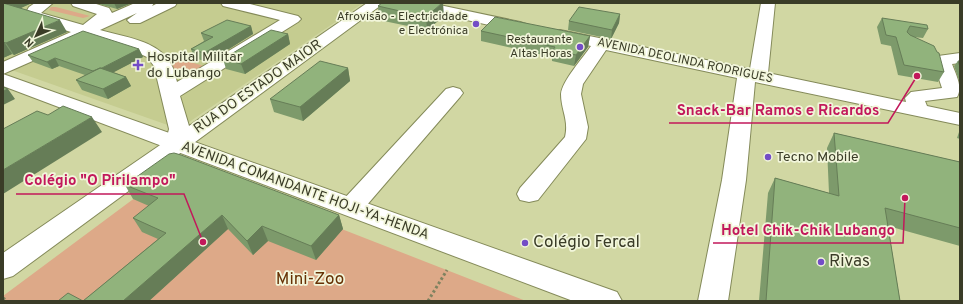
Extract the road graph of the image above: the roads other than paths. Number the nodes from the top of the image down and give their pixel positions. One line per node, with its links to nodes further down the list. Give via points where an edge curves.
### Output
1 (46, 3): 9 (street, via 34,10 33,14 36,17)
2 (78, 3): 9 (street, via 98,8 104,11 105,15)
3 (147, 3): 9 (street)
4 (170, 3): 10 (street)
5 (228, 3): 19 (street, via 293,19)
6 (377, 3): 23 (street, RUA DO ESTADO MAIOR)
7 (409, 3): 11 (street, AVENIDA DEOLINDA RODRIGUES)
8 (768, 3): 16 (street)
9 (84, 32): 10 (street); 15 (street)
10 (102, 36): 19 (street, via 153,53 163,65)
11 (601, 44): 16 (street, AVENIDA DEOLINDA RODRIGUES); 24 (street, via 574,84 571,94 578,127 575,139)
12 (932, 50): 13 (street)
13 (960, 58): 14 (street); 21 (street, via 944,60 952,90 950,93)
14 (960, 68)
15 (3, 69)
16 (753, 76): 21 (street, AVENIDA DEOLINDA RODRIGUES); 28 (street)
17 (3, 80): 23 (street, AVENIDA COMANDANTE HOJI-YA-HENDA)
18 (454, 93): 25 (street)
19 (170, 94): 23 (street, via 179,129)
20 (955, 96): 21 (street)
21 (922, 103): 22 (street, AVENIDA DEOLINDA RODRIGUES)
22 (960, 119)
23 (176, 144): 25 (street, AVENIDA COMANDANTE HOJI-YA-HENDA); 26 (street, RUA DO ESTADO MAIOR)
24 (529, 194)
25 (351, 207): 27 (street, AVENIDA COMANDANTE HOJI-YA-HENDA)
26 (3, 268)
27 (607, 301)
28 (713, 301)

